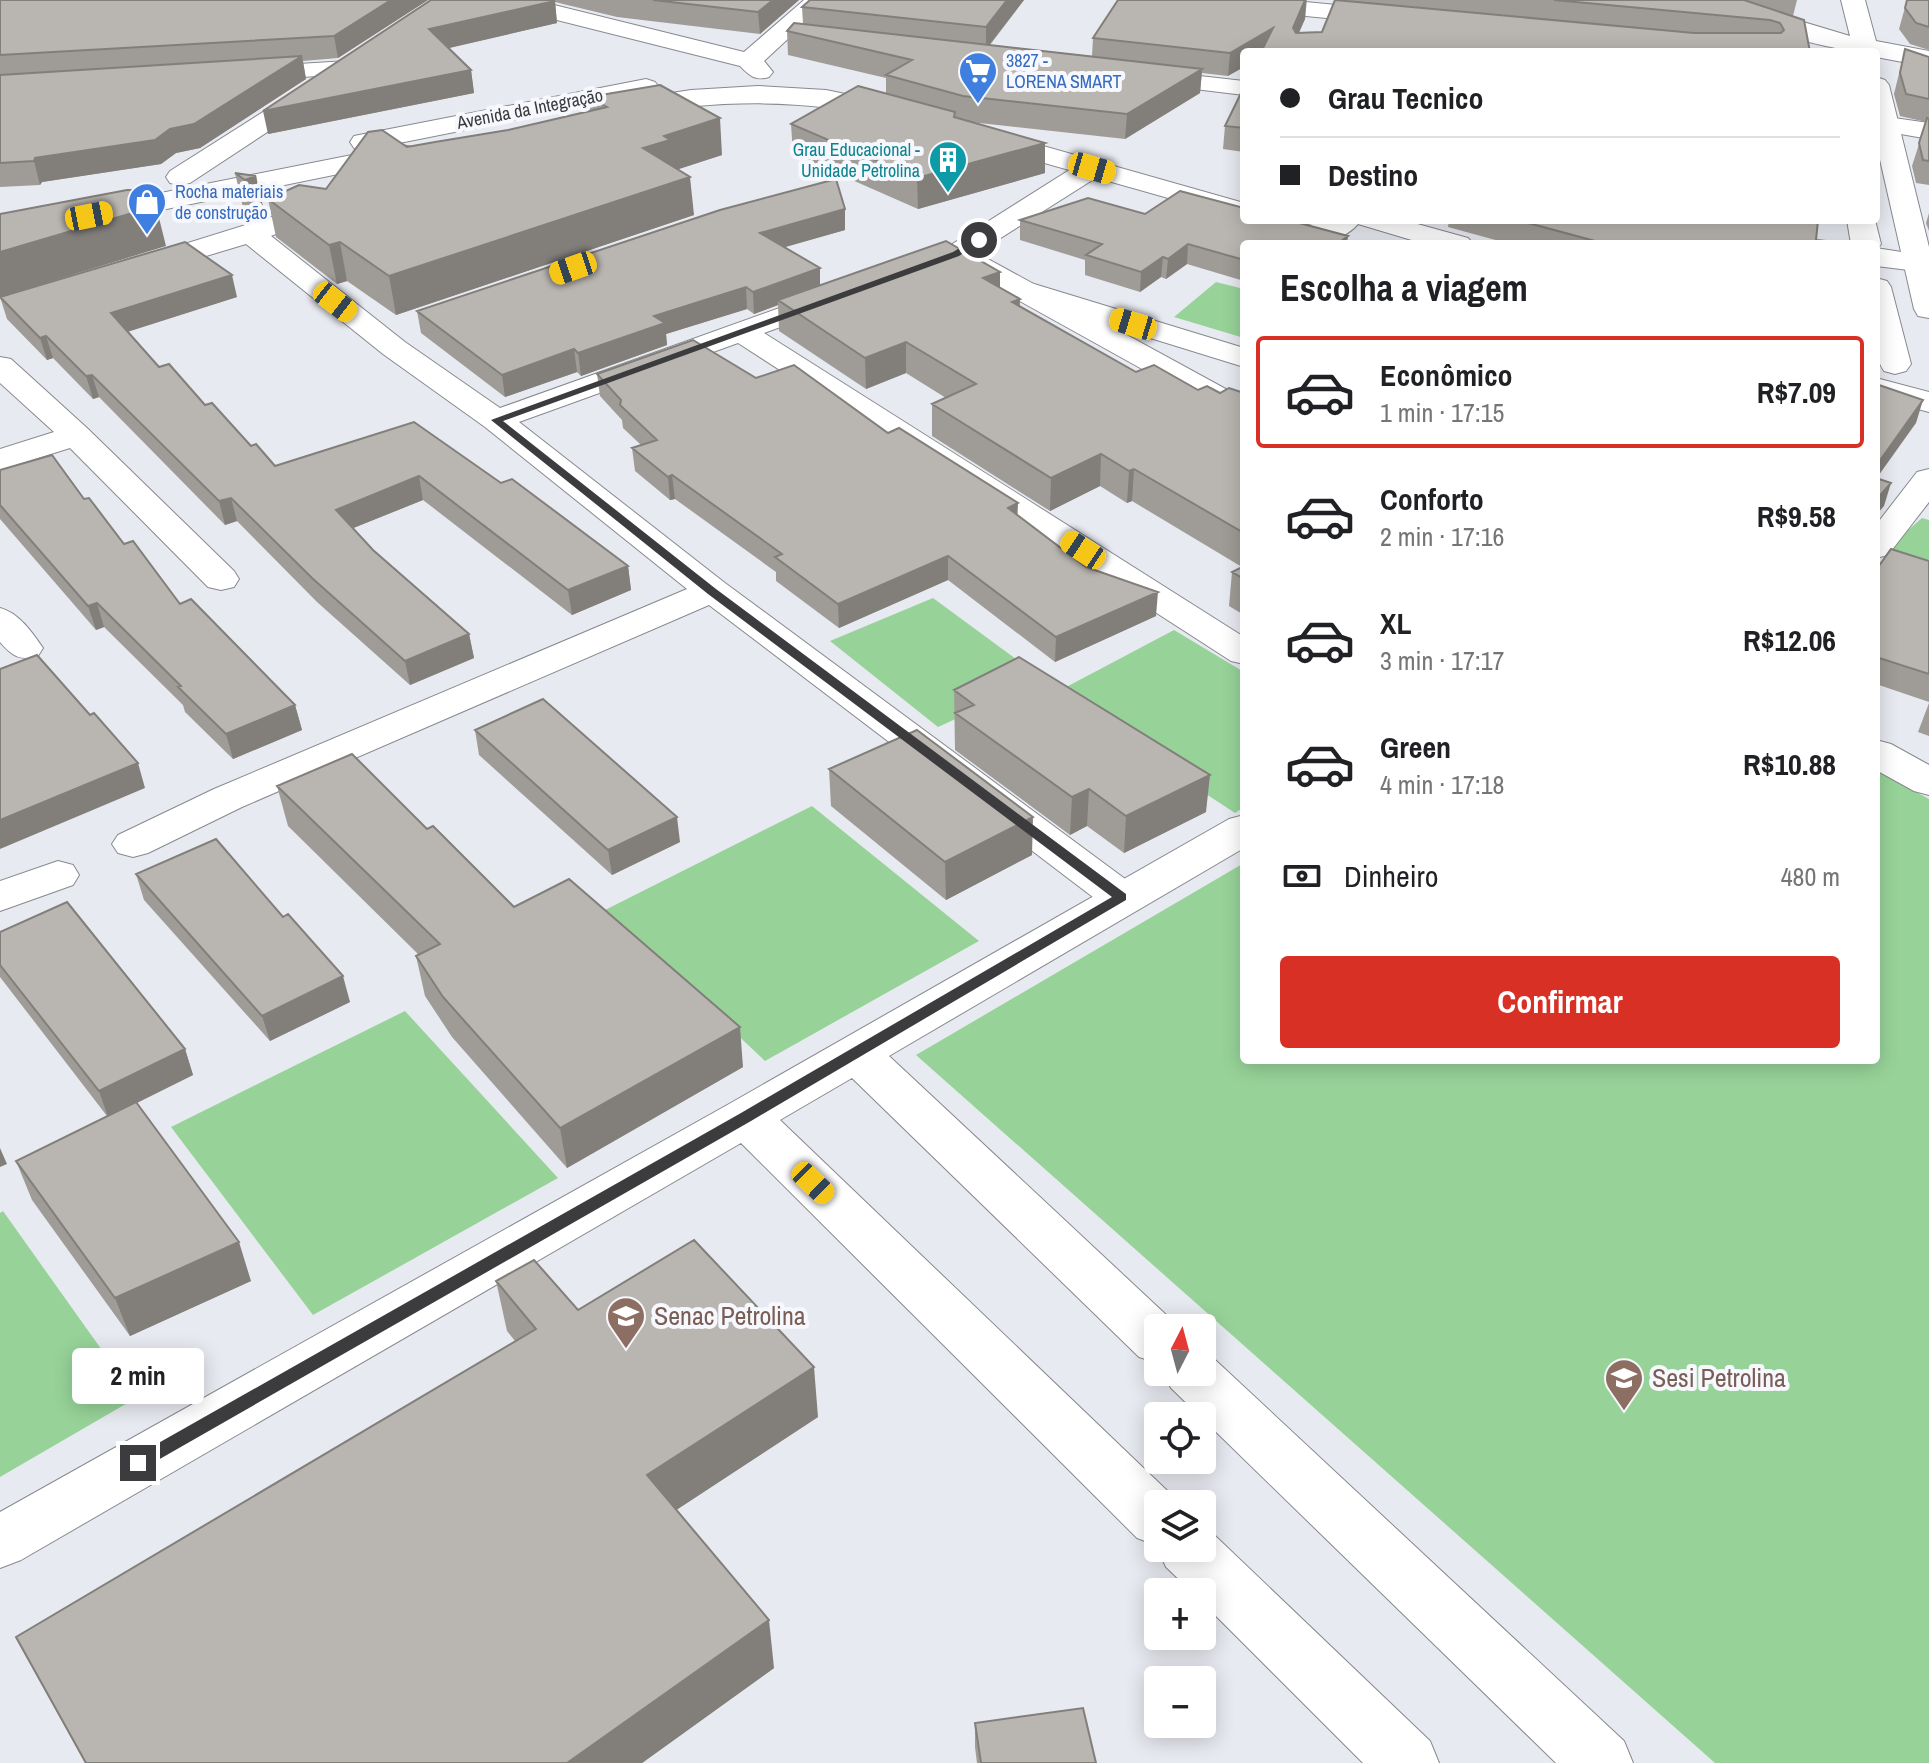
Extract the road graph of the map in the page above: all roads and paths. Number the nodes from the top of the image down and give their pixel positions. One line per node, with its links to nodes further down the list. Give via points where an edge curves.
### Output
1 (505, 0): 18 (street)
2 (818, 0): 10 (street)
3 (1215, 0): 7 (street)
4 (1706, 0): 9 (street)
5 (1748, 0): 9 (street)
6 (1853, 0): 13 (street)
7 (1325, 5): 8 (street); 11 (street)
8 (1418, 20)
9 (1824, 31): 13 (street)
10 (779, 36): 12 (street); 18 (street)
11 (1311, 38)
12 (810, 39)
13 (1865, 45): 15 (street)
14 (1880, 48): 17 (street)
15 (1929, 49)
16 (373, 51): 19 (street)
17 (1929, 59)
18 (755, 66): 26 (street, Avenida da Integração, via 836,79 918,110 793,93 724,92); 28 (street, Avenida da Integração)
19 (347, 68): 21 (street); 28 (street)
20 (1120, 74): 22 (street)
21 (221, 75)
22 (1240, 88)
23 (1880, 100): 24 (street)
24 (1887, 125): 25 (street); 40 (street)
25 (1929, 131)
26 (362, 161): 29 (street, Avenida da Integração); 31 (street)
27 (1092, 168): 30 (street, via 971,124); 32 (street); 43 (street, via 942,259)
28 (180, 177): 33 (street, Avenida da Integração)
29 (267, 180): 31 (street); 36 (street, Avenida da Integração)
30 (1240, 184)
31 (309, 201): 37 (street)
32 (1240, 211)
33 (0, 212)
34 (1343, 224): 39 (street, via 1337,230 1299,228)
35 (1378, 224): 38 (street)
36 (0, 234)
37 (251, 234): 42 (street); 54 (street, via 392,330)
38 (1406, 239)
39 (1341, 240)
40 (1919, 251): 41 (street); 45 (street)
41 (1880, 256)
42 (118, 274)
43 (1021, 289): 48 (street); 53 (street)
44 (855, 290): 46 (street)
45 (1929, 309)
46 (740, 331): 54 (street); 63 (street)
47 (1880, 342): 50 (street)
48 (1240, 357)
49 (0, 366): 55 (street)
50 (1882, 370): 51 (street); 52 (street)
51 (1929, 373)
52 (1929, 402)
53 (1240, 410)
54 (496, 420): 60 (street)
55 (76, 435): 56 (street); 59 (street)
56 (0, 460)
57 (1929, 479): 58 (street)
58 (1885, 556)
59 (221, 579)
60 (712, 591): 67 (street, via 228,798); 70 (street)
61 (0, 619): 62 (street)
62 (25, 648)
63 (1240, 650)
64 (1880, 755): 65 (street)
65 (1928, 781)
66 (1240, 831): 70 (street)
67 (133, 844)
68 (58, 875): 69 (street)
69 (0, 897)
70 (1121, 897): 71 (street)
71 (855, 1052): 72 (street); 73 (street)
72 (746, 1117): 75 (street); 76 (street)
73 (1144, 1328)
74 (1206, 1386): 79 (street)
75 (1144, 1506)
76 (0, 1542)
77 (1201, 1562): 78 (street)
78 (1407, 1763)
79 (1601, 1763)

